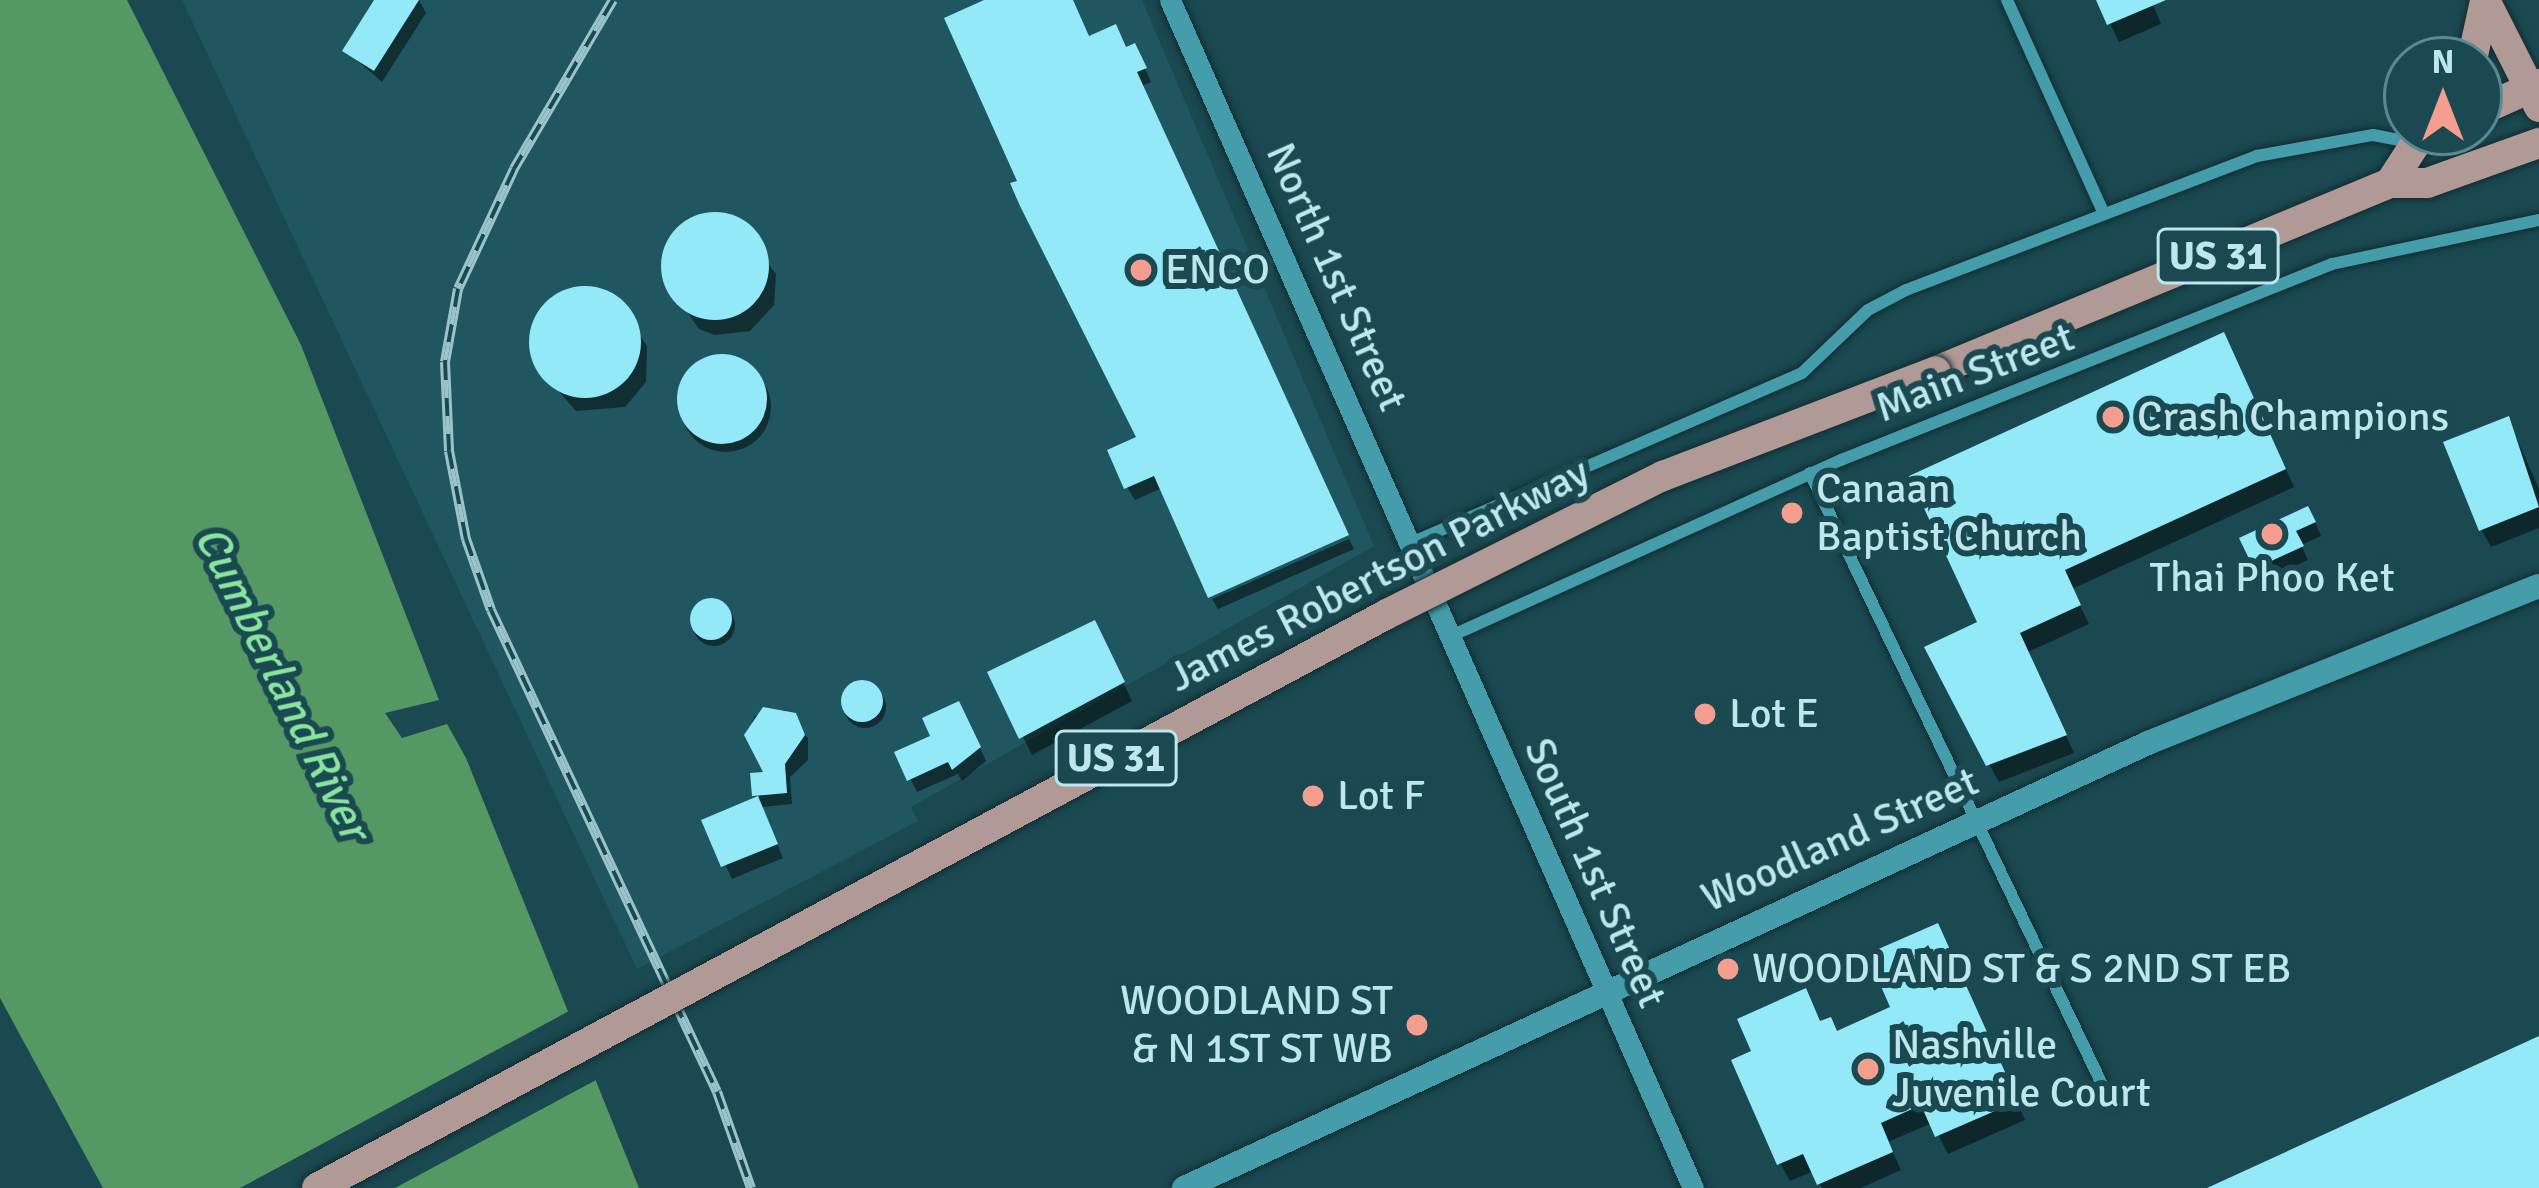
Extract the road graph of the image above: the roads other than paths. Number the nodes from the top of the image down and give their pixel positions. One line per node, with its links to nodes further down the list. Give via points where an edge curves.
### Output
1 (1169, 0): 14 (street, North 1st Street)
2 (2007, 0): 11 (street)
3 (2485, 0): 4 (main road); 5 (main road)
4 (2477, 36)
5 (2535, 94): 6 (main road)
6 (2503, 104)
7 (2383, 136): 11 (street, Main Street, via 2293,147)
8 (2539, 143): 10 (main road, James Robertson Parkway / US 31, via 2427,183)
9 (2412, 156): 10 (main road)
10 (2390, 183): 21 (main road, James Robertson Parkway / US 31, bridge, via 1664,476 1387,614)
11 (2104, 214): 14 (street, Main Street, via 1906,290 1868,310 1802,373)
12 (2539, 220): 13 (street, Main Street, via 2332,264)
13 (1810, 473): 17 (street, Main Street); 18 (street)
14 (1411, 543): 15 (street, North 1st Street)
15 (1429, 586): 17 (street, South 1st Street)
16 (2539, 586): 18 (main road, Woodland Street, via 2265,693)
17 (1451, 636): 19 (street, South 1st Street)
18 (1976, 821): 19 (main road, Woodland Street); 20 (street)
19 (1601, 991): 22 (main road, Woodland Street); 23 (street, South 1st Street)
20 (2110, 1101)
21 (317, 1188)
22 (1184, 1188)
23 (1693, 1188)

